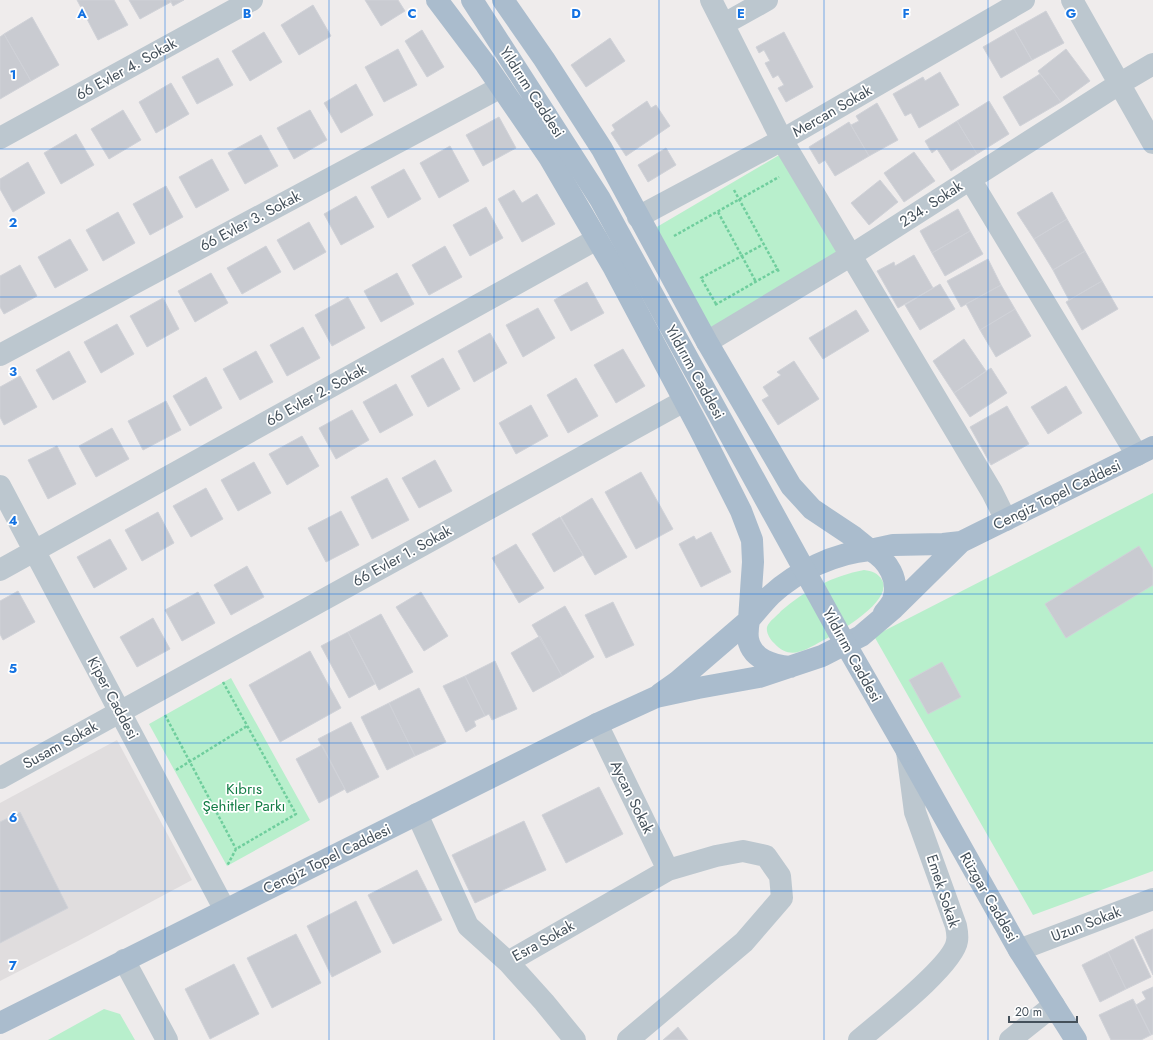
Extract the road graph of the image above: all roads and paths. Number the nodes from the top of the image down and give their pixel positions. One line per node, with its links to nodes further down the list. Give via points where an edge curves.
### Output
1 (252, 0): 13 (street, 66 Evler 4. Sokak)
2 (437, 0): 12 (main road)
3 (472, 0): 51 (main road, Yıldırım Caddesi, bridge, via 600,199)
4 (503, 0): 21 (main road, via 602,149)
5 (711, 0): 9 (street)
6 (768, 0): 9 (street)
7 (1024, 0): 14 (street, Mercan Sokak)
8 (1072, 0): 11 (street)
9 (724, 24): 14 (street)
10 (1153, 64): 11 (street, 234. Sokak)
11 (1119, 84): 15 (street); 18 (street, 234. Sokak)
12 (501, 87): 23 (main road, via 549,157); 33 (street, 66 Evler 3. Sokak)
13 (0, 138)
14 (782, 140): 16 (street); 17 (street, Mercan Sokak)
15 (1153, 143)
16 (798, 168): 19 (path); 26 (street)
17 (724, 171): 19 (path); 21 (street, Mercan Sokak)
18 (970, 179): 26 (street, 234. Sokak); 35 (street)
19 (740, 200): 20 (path); 24 (path)
20 (718, 212): 22 (path); 25 (path)
21 (638, 217): 32 (main road)
22 (672, 238)
23 (597, 239): 34 (main road); 40 (street, 66 Evler 2. Sokak)
24 (764, 244): 25 (path); 27 (path)
25 (742, 256): 29 (path); 30 (path, via 701,278)
26 (850, 256): 32 (street, 234. Sokak); 37 (street, via 992,492)
27 (778, 269): 28 (path); 29 (path)
28 (781, 275)
29 (756, 282): 30 (path)
30 (716, 304): 31 (path)
31 (710, 308)
32 (707, 342): 39 (main road, via 791,486 812,509)
33 (0, 355)
34 (684, 401): 43 (main road, via 741,511 752,540); 47 (street, 66 Evler 1. Sokak)
35 (1145, 451): 37 (main road, Cengiz Topel Caddesi)
36 (0, 486): 40 (street, Kiper Caddesi)
37 (1006, 520): 38 (main road, Cengiz Topel Caddesi)
38 (961, 542): 39 (main road, via 893,545); 42 (main road)
39 (870, 550): 42 (main road, via 877,554 894,575 893,601); 43 (main road, via 842,555 794,577 771,595)
40 (35, 552): 41 (street, 66 Evler 2. Sokak); 47 (street, Kiper Caddesi)
41 (0, 570)
42 (880, 619): 44 (main road, via 861,636 822,656)
43 (749, 620): 44 (main road, via 748,639 758,656 776,666); 46 (main road)
44 (790, 667): 46 (main road, via 759,677)
45 (223, 682): 50 (path)
46 (656, 697): 49 (main road, Cengiz Topel Caddesi)
47 (120, 711): 54 (street, Susam Sokak); 60 (street, Kiper Caddesi)
48 (165, 715): 52 (path)
49 (597, 724): 55 (main road, Cengiz Topel Caddesi); 58 (street, Aycan Sokak)
50 (247, 726): 52 (path); 56 (path, via 296,814)
51 (907, 751): 61 (main road, Rüzgar Caddesi); 69 (street, Emek Sokak, via 915,812 956,926 958,942 950,959 934,975)
52 (190, 762): 53 (path); 56 (path)
53 (175, 771)
54 (0, 778)
55 (417, 814): 60 (main road, Cengiz Topel Caddesi); 63 (street, Esra Sokak, via 468,926)
56 (236, 849): 57 (path)
57 (228, 866)
58 (668, 870): 63 (street, Esra Sokak); 68 (street, Esra Sokak, via 743,851 766,856 780,876 782,898 744,942)
59 (1153, 899): 61 (street, Uzun Sokak)
60 (225, 910): 62 (main road, Cengiz Topel Caddesi)
61 (1020, 950): 64 (main road, Rüzgar Caddesi)
62 (124, 960): 65 (main road, Cengiz Topel Caddesi); 66 (street)
63 (508, 962): 67 (street)
64 (1054, 1005): 70 (street); 71 (main road, Rüzgar Caddesi)
65 (0, 1022)
66 (167, 1040)
67 (575, 1040)
68 (628, 1040)
69 (859, 1040)
70 (1010, 1040)
71 (1076, 1040)

